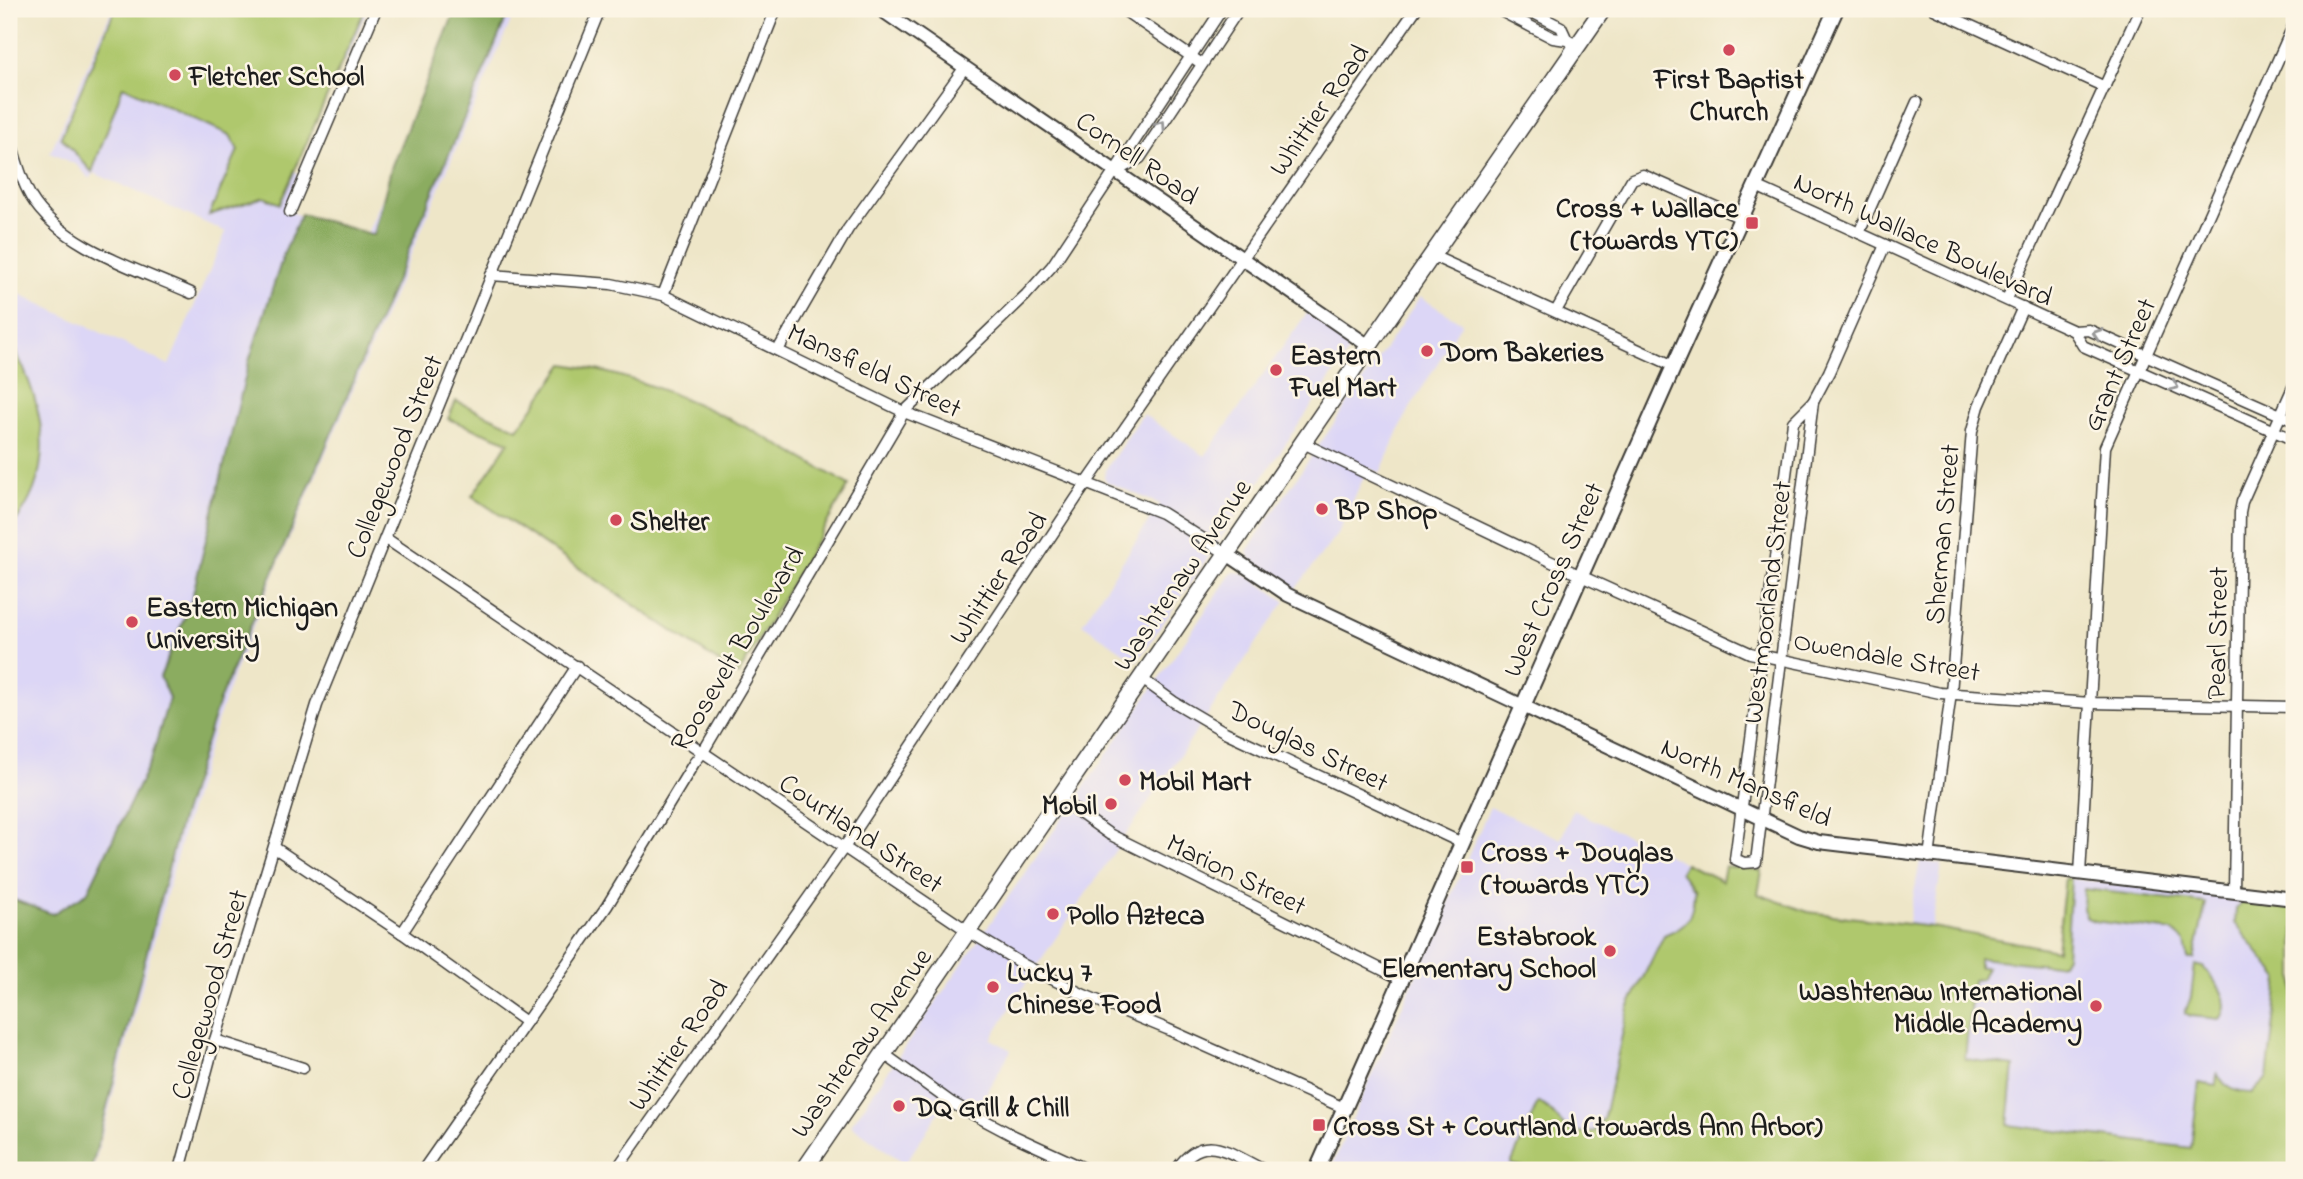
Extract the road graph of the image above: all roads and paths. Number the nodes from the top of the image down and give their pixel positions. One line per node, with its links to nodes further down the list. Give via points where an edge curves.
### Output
1 (376, 9): 25 (street)
2 (600, 9): 31 (street, Collegewood Street)
3 (776, 9): 33 (street)
4 (880, 9): 19 (street, Cornell Road)
5 (1122, 9): 17 (street)
6 (1222, 9): 17 (street, Roosevelt Boulevard)
7 (1239, 9): 18 (street, Roosevelt Boulevard)
8 (1416, 9): 30 (street, Whittier Road)
9 (1497, 9): 16 (street)
10 (1526, 9): 16 (street, via 1561,27)
11 (1603, 9): 16 (main road, Washtenaw Avenue)
12 (1836, 9): 24 (main road, West Cross Street)
13 (1934, 9): 20 (street)
14 (2140, 9): 20 (street)
15 (2294, 24): 40 (street, Grant Street)
16 (1572, 43): 29 (main road, Washtenaw Avenue)
17 (1190, 55): 18 (street); 23 (street, Roosevelt Boulevard)
18 (1202, 64): 23 (street, Roosevelt Boulevard, one-way to 18, via 1140,158)
19 (965, 67): 23 (street, Cornell Road); 39 (street, via 848,229)
20 (2105, 87): 34 (street)
21 (1917, 102): 27 (street)
22 (9, 135): 32 (street, via 31,197 54,224 86,247)
23 (1115, 172): 30 (street, Cornell Road); 45 (street, Roosevelt Boulevard, via 1052,266)
24 (1756, 186): 26 (main road, West Cross Street); 27 (street, North Wallace Boulevard)
25 (290, 212)
26 (1741, 218): 36 (street, via 1643,175 1632,179); 41 (main road, West Cross Street)
27 (1859, 233): 28 (street, North Wallace Boulevard)
28 (1885, 245): 34 (street, North Wallace Boulevard); 44 (street, Westmoorland Street)
29 (1433, 256): 36 (street); 38 (main road, Washtenaw Avenue)
30 (1241, 258): 38 (street, Cornell Road); 51 (street, Whittier Road)
31 (491, 275): 33 (street, Mansfield Street, via 611,284); 52 (street, Collegewood Street)
32 (191, 293)
33 (663, 295): 39 (street, Mansfield Street)
34 (2007, 299): 35 (street, North Wallace Boulevard)
35 (2023, 307): 37 (street, North Wallace Boulevard); 59 (street, Sherman Street, via 1972,431)
36 (1556, 311): 41 (street)
37 (2074, 331): 40 (street, North Wallace Boulevard, one-way to 37, via 2090,330); 42 (street, North Wallace Boulevard, via 2083,346)
38 (1368, 346): 50 (main road, Washtenaw Avenue)
39 (778, 350): 45 (street, Mansfield Street)
40 (2146, 354): 42 (street, Grant Street); 46 (street, North Wallace Boulevard)
41 (1674, 366): 54 (main road, West Cross Street)
42 (2139, 370): 48 (street, North Wallace Boulevard, one-way to 48); 60 (street, Grant Street, via 2105,447)
43 (2294, 385): 46 (street, Pearl Street)
44 (1812, 402): 55 (street, Westmoorland Street, via 1793,422); 56 (street, Westmoorland Street)
45 (904, 412): 51 (street, Mansfield Street); 64 (street, Roosevelt Boulevard)
46 (2281, 415): 47 (street, North Wallace Boulevard); 48 (street, Pearl Street)
47 (2294, 421)
48 (2273, 431): 49 (street, North Wallace Boulevard); 62 (street, Pearl Street, via 2240,512)
49 (2294, 440)
50 (1303, 443): 53 (main road, Washtenaw Avenue); 54 (street, Owendale Street)
51 (1087, 483): 53 (street, Mansfield Street, via 1170,517); 70 (street, Whittier Road)
52 (385, 538): 57 (street, Courtland Street); 69 (street, Collegewood Street, via 317,705)
53 (1227, 554): 58 (main road, Washtenaw Avenue); 61 (street, North Mansfield, via 1288,595)
54 (1581, 576): 55 (street, Owendale Street); 61 (main road, West Cross Street)
55 (1762, 656): 56 (street, Owendale Street); 66 (street, Westmoorland Street)
56 (1782, 661): 59 (street, Owendale Street); 67 (street, Westmoorland Street)
57 (577, 666): 64 (street, Courtland Street); 76 (street)
58 (1142, 679): 65 (main road, Washtenaw Avenue); 68 (street, Douglas Street, via 1224,732)
59 (1951, 693): 60 (street, Owendale Street); 71 (street, Sherman Street)
60 (2091, 703): 62 (street, Owendale Street); 72 (street, Grant Street)
61 (1523, 705): 66 (street, North Mansfield); 68 (main road, West Cross Street)
62 (2238, 706): 63 (street, Owendale Street); 73 (street, Pearl Street)
63 (2294, 707)
64 (703, 752): 70 (street, Courtland Street); 78 (street, Roosevelt Boulevard, via 607,906)
65 (1059, 799): 75 (main road, Washtenaw Avenue); 77 (street, Marion Street, via 1109,834)
66 (1741, 808): 67 (street, North Mansfield); 67 (street, Westmoorland Street, via 1735,859 1756,862)
67 (1762, 818): 71 (street, North Mansfield, via 1819,842)
68 (1462, 843): 77 (main road, West Cross Street)
69 (275, 848): 76 (street); 79 (street, Collegewood Street)
70 (844, 848): 75 (street, Courtland Street); 85 (street, Whittier Road)
71 (1929, 857): 72 (street, North Mansfield)
72 (2080, 874): 73 (street, North Mansfield)
73 (2234, 892): 74 (street, North Mansfield)
74 (2294, 899)
75 (968, 932): 80 (main road, Washtenaw Avenue); 82 (street, Courtland Street, via 1084,995)
76 (402, 933): 78 (street)
77 (1401, 979): 82 (main road, West Cross Street)
78 (526, 1022): 84 (street, Roosevelt Boulevard)
79 (215, 1040): 81 (street); 83 (street, Collegewood Street)
80 (884, 1054): 86 (main road, Washtenaw Avenue); 87 (street, via 952,1103)
81 (303, 1068)
82 (1344, 1108): 90 (main road, West Cross Street)
83 (180, 1170)
84 (423, 1170)
85 (616, 1170)
86 (804, 1170)
87 (1088, 1170)
88 (1175, 1170): 89 (street, via 1192,1151 1206,1146)
89 (1264, 1170)
90 (1317, 1170)

